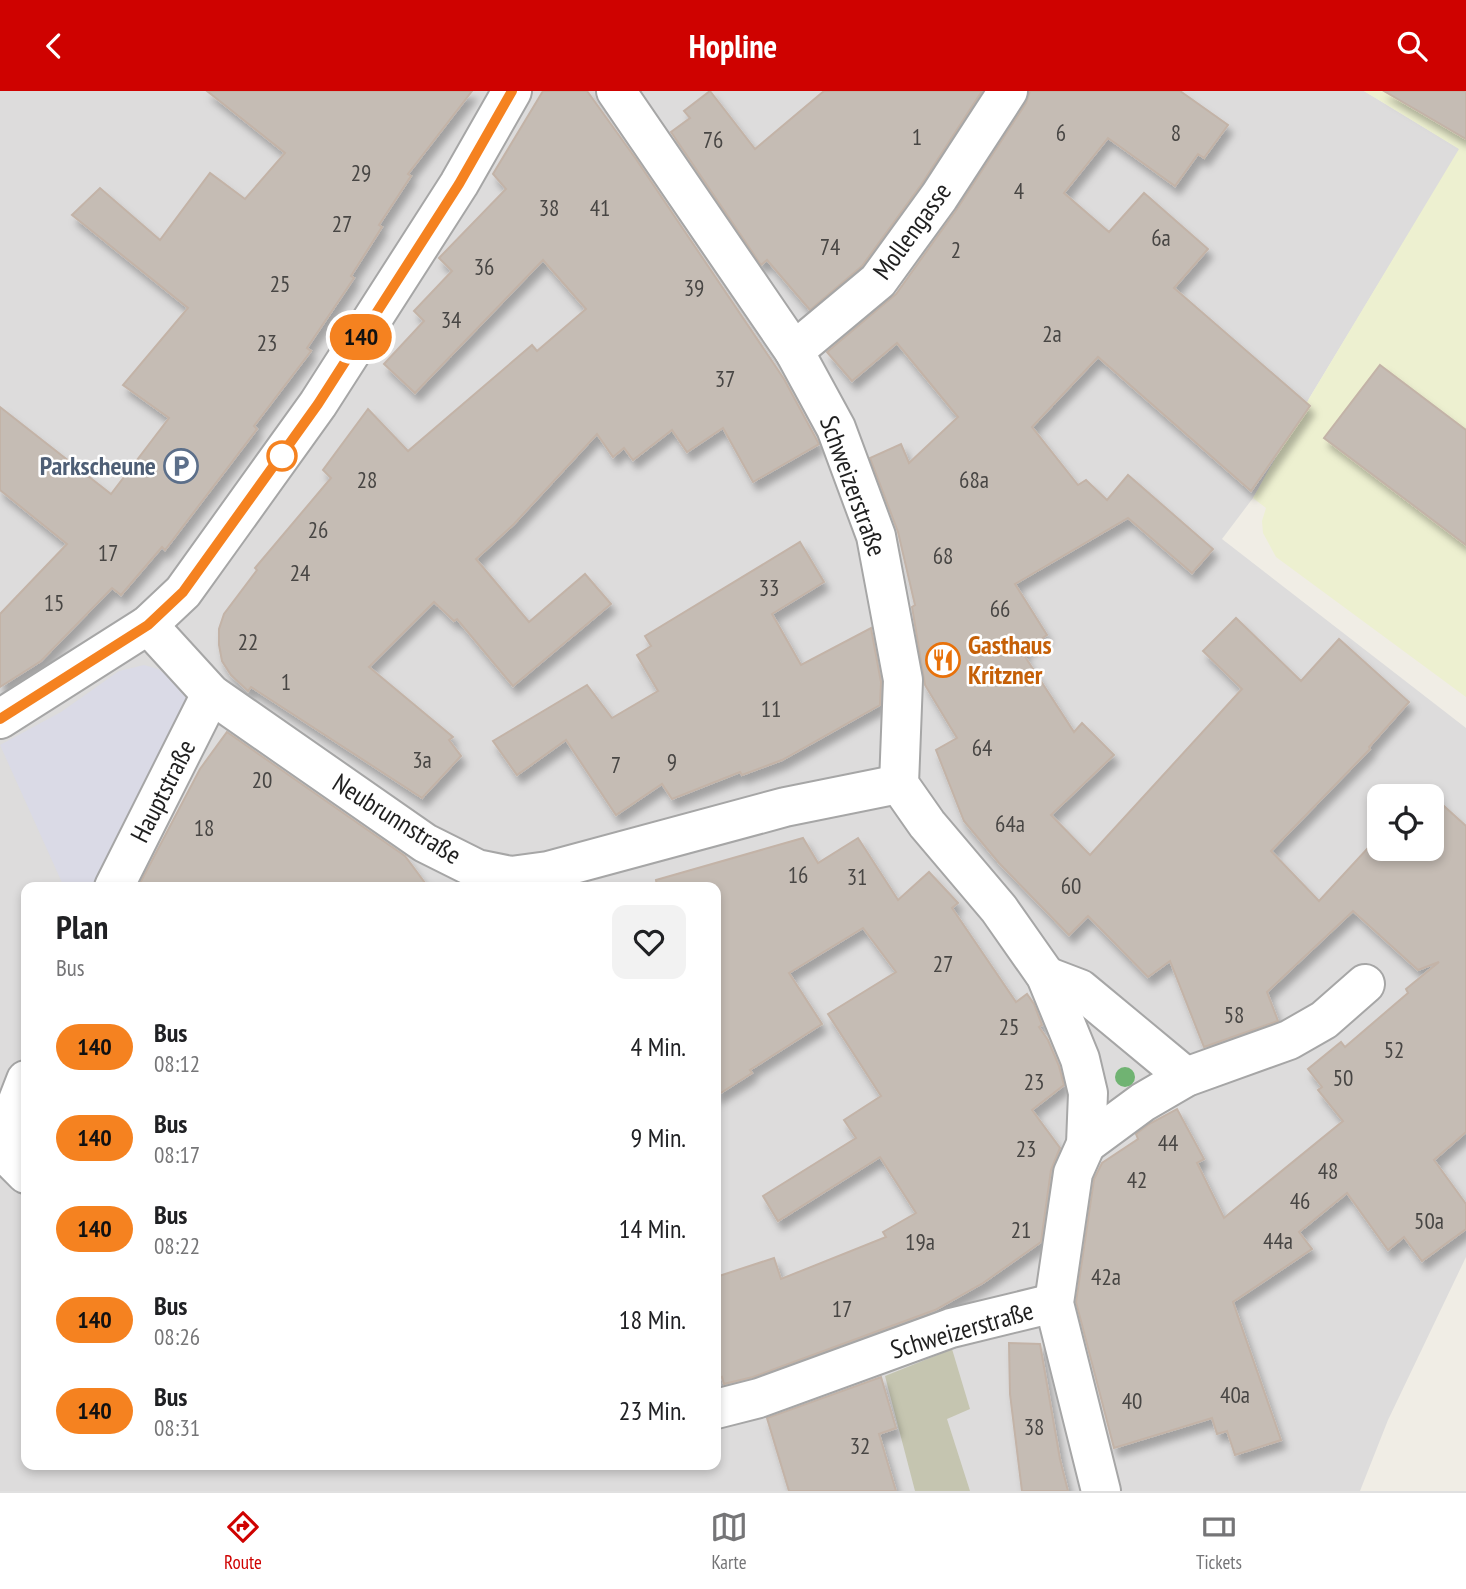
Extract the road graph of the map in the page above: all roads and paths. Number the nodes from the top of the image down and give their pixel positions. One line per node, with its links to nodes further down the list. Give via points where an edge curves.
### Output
1 (512, 91): 5 (street, via 459,184 318,404 183,592)
2 (616, 91): 4 (street, Schweizerstraße)
3 (1008, 91): 4 (street, Mollengasse, via 878,281)
4 (794, 351): 8 (street, Schweizerstraße, via 836,428 876,536 903,680)
5 (148, 625): 6 (street, Neubrunnstraße); 7 (street)
6 (211, 694): 8 (street, Neubrunnstraße, via 425,843 477,869 511,876 548,871 785,807); 9 (street, Hauptstraße)
7 (0, 719)
8 (899, 784): 10 (street, Schweizerstraße)
9 (117, 882)
10 (1046, 976): 12 (street, via 1080,989); 14 (street, Schweizerstraße, via 1080,1059 1088,1093)
11 (1365, 983): 12 (street, via 1324,1020 1289,1040)
12 (1186, 1077): 14 (street)
13 (21, 1093): 15 (street)
14 (1086, 1144): 17 (street, Schweizerstraße, via 1073,1173)
15 (0, 1148): 16 (street)
16 (21, 1169)
17 (1054, 1303): 18 (street, Schweizerstraße, via 951,1328); 19 (street)
18 (721, 1408)
19 (1101, 1491)

